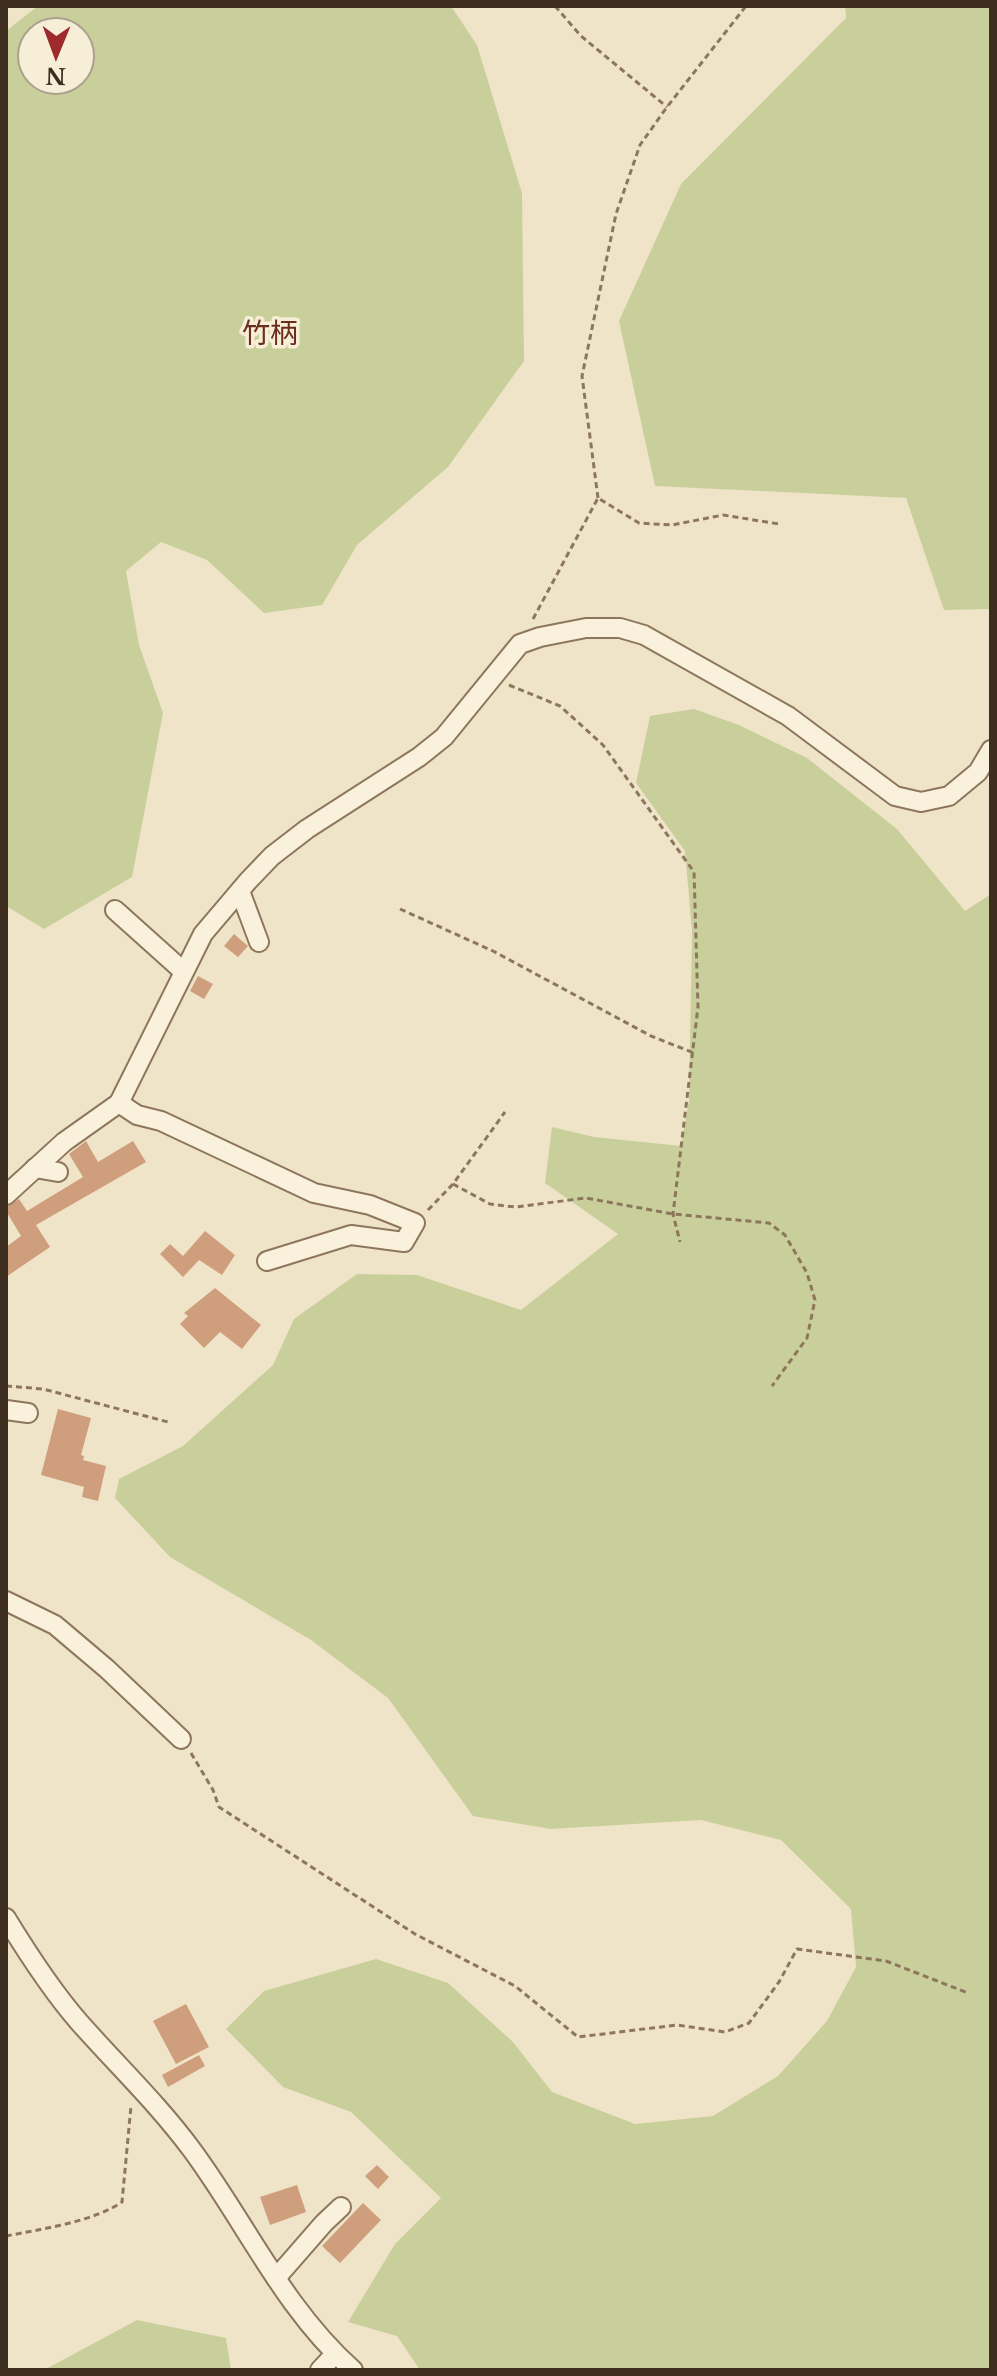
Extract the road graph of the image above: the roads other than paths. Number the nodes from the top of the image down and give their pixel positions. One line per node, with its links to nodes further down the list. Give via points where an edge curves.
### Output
1 (991, 750): 2 (street, via 978,772 949,796 921,802 895,796 788,716 644,635 620,628 586,628 520,644 444,737 307,829)
2 (240, 891): 4 (street); 5 (street, via 203,934)
3 (115, 910): 5 (street)
4 (259, 942)
5 (183, 971): 6 (street)
6 (119, 1103): 7 (street); 10 (street, via 314,1193 370,1205 415,1223 404,1242 351,1235)
7 (35, 1168): 8 (street); 9 (street)
8 (58, 1172)
9 (6, 1195)
10 (267, 1261)
11 (6, 1410): 12 (street)
12 (28, 1413)
13 (6, 1601): 14 (street, via 55,1625)
14 (181, 1739)
15 (6, 1918): 17 (street, via 78,2021 192,2149)
16 (341, 2207): 17 (street)
17 (276, 2278): 18 (street)
18 (327, 2364): 19 (street)
19 (353, 2370)

